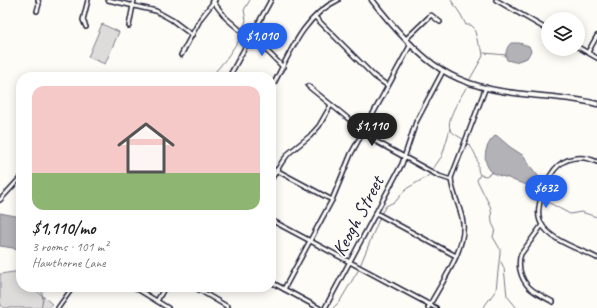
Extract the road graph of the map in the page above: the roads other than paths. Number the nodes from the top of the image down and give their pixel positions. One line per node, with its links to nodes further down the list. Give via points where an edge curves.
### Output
1 (38, 0): 11 (street)
2 (88, 0): 16 (street, via 83,20)
3 (108, 0): 10 (street)
4 (134, 0): 10 (street)
5 (271, 0): 20 (street)
6 (338, 0): 12 (street)
7 (372, 0): 21 (street)
8 (496, 0): 15 (street)
9 (213, 1): 17 (street, via 226,18); 18 (street)
10 (133, 5): 14 (street); 18 (street, via 160,12)
11 (37, 11)
12 (315, 17): 27 (street, via 303,30); 32 (street, via 374,76)
13 (440, 22): 21 (street, via 431,15)
14 (129, 26)
15 (541, 26)
16 (86, 27)
17 (241, 31)
18 (192, 35): 25 (street)
19 (597, 36): 24 (street)
20 (250, 39): 27 (street); 29 (street)
21 (406, 40): 22 (street)
22 (411, 44): 28 (street); 32 (street)
23 (585, 50): 24 (street)
24 (588, 52): 26 (street)
25 (181, 55)
26 (597, 58)
27 (283, 67): 30 (street)
28 (443, 71): 33 (street); 37 (street, Keogh Street, via 416,122)
29 (232, 72)
30 (276, 80)
31 (308, 86): 35 (street)
32 (388, 86): 36 (street)
33 (486, 87): 34 (street, via 510,93 574,99); 40 (street)
34 (597, 104)
35 (331, 105): 36 (street); 39 (street, via 320,126 289,153)
36 (363, 132): 37 (street); 43 (street)
37 (404, 157): 40 (street); 44 (street, Keogh Street)
38 (597, 162): 46 (street, via 575,158 556,168 541,197 539,217)
39 (276, 170): 43 (street)
40 (451, 180): 48 (street, via 463,224 463,238)
41 (16, 182): 42 (street)
42 (0, 200)
43 (332, 200): 47 (street)
44 (376, 213): 48 (street); 50 (street, Keogh Street)
45 (276, 223): 47 (street)
46 (542, 225): 49 (street, via 554,236); 58 (street, via 521,254 520,268 527,286)
47 (310, 241): 50 (street); 52 (street)
48 (456, 256): 59 (street)
49 (597, 258)
50 (349, 262): 59 (street); 64 (street, Keogh Street)
51 (276, 285): 52 (street)
52 (284, 289): 63 (street)
53 (69, 292): 61 (street)
54 (142, 292): 57 (street)
55 (162, 292): 57 (street)
56 (202, 292): 60 (street)
57 (156, 301): 62 (street)
58 (553, 302)
59 (429, 306): 65 (street)
60 (227, 307)
61 (58, 308)
62 (168, 308)
63 (319, 308)
64 (325, 308)
65 (436, 308)

